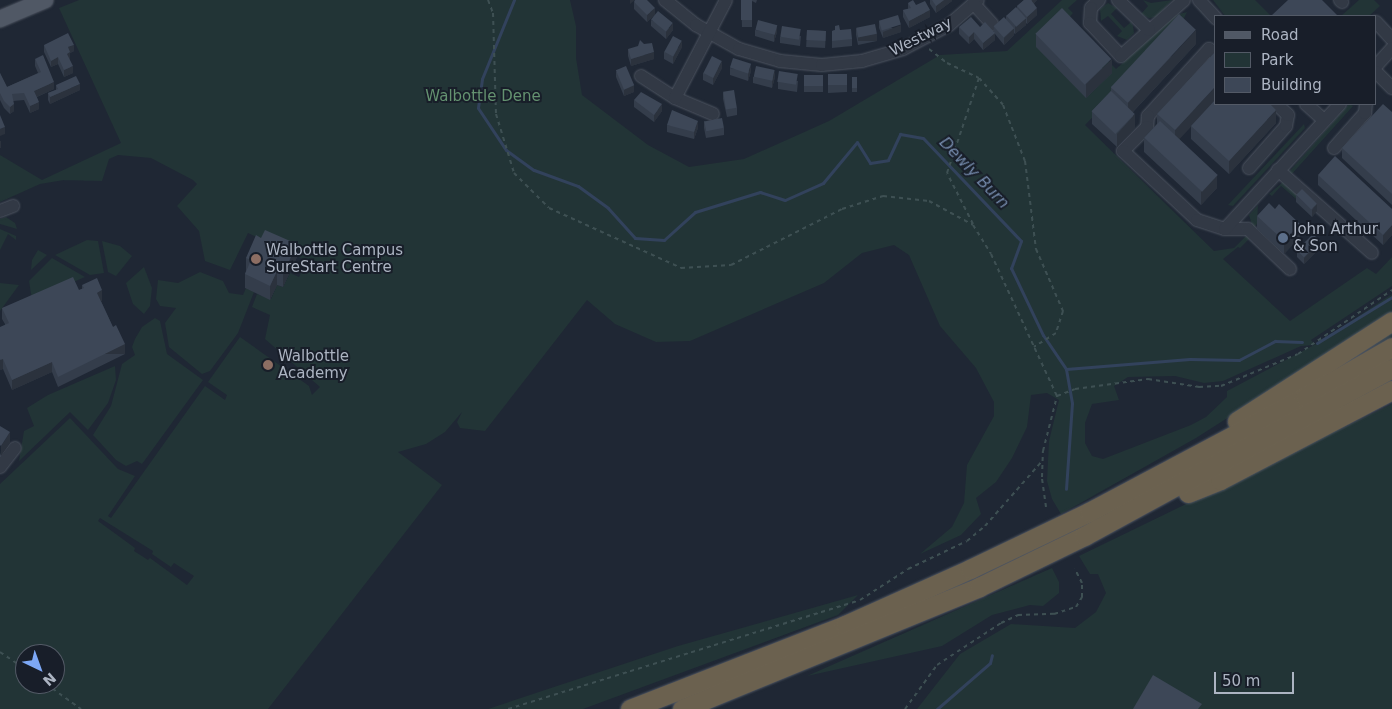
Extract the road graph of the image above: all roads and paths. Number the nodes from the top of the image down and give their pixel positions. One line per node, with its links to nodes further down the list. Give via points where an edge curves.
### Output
1 (45, 0): 11 (main road)
2 (488, 0): 37 (path, via 493,13 496,114 504,142 514,173 549,208 681,268 731,265 842,209 883,196 929,201)
3 (665, 0): 15 (street, Westway)
4 (726, 0): 15 (street)
5 (1099, 0): 14 (street, via 1091,8 1090,23 1122,56)
6 (1118, 0): 14 (street)
7 (1184, 0): 14 (street)
8 (1199, 0): 10 (street)
9 (976, 2): 13 (street); 15 (street, Westway, via 949,25 903,49 840,64 780,61 739,48)
10 (1214, 16)
11 (0, 19)
12 (1377, 23): 16 (street)
13 (992, 24)
14 (1150, 30)
15 (709, 33): 25 (street)
16 (1392, 39)
17 (1392, 48): 20 (street)
18 (935, 54): 23 (path)
19 (1214, 54): 38 (street, via 1209,50 1148,116 1147,127 1123,151 1197,220)
20 (1377, 65)
21 (1377, 73): 24 (street)
22 (641, 76): 25 (street)
23 (979, 78): 37 (path, via 947,173); 43 (path, via 1003,105 1024,162 1036,249 1063,311 1056,333)
24 (1392, 88)
25 (675, 98): 30 (street)
26 (1277, 105): 33 (street, via 1288,115 1286,126)
27 (1307, 105): 31 (street)
28 (1339, 105): 31 (street)
29 (1366, 105): 32 (street, via 1365,113)
30 (712, 114)
31 (1324, 120): 34 (street)
32 (1334, 148)
33 (1249, 168)
34 (1278, 170): 38 (street); 39 (street)
35 (13, 206): 36 (street)
36 (0, 211)
37 (973, 225): 43 (path, via 991,254)
38 (1225, 228): 40 (street, via 1248,229)
39 (1372, 253)
40 (1290, 269)
41 (1392, 290): 47 (path, via 1298,354 1221,386 1199,387 1148,379 1075,389)
42 (1392, 321): 52 (highway)
43 (1034, 347): 47 (path)
44 (1392, 347): 52 (highway)
45 (1392, 368): 53 (highway)
46 (1392, 390): 53 (highway, via 1220,480)
47 (1057, 396): 49 (path, via 1048,425)
48 (15, 448): 50 (street)
49 (1043, 460): 51 (path); 59 (path, via 986,526 967,541 908,569 860,600)
50 (0, 467)
51 (1046, 507)
52 (1089, 512): 60 (highway, via 845,625)
53 (1084, 536): 61 (highway, via 970,591)
54 (1075, 570): 62 (path, via 1082,583 1082,597 1076,607 1054,614 1018,615 1001,623 938,665)
55 (0, 652): 56 (path)
56 (15, 662)
57 (60, 694): 58 (path)
58 (81, 709)
59 (508, 709)
60 (630, 709)
61 (682, 709)
62 (905, 709)

